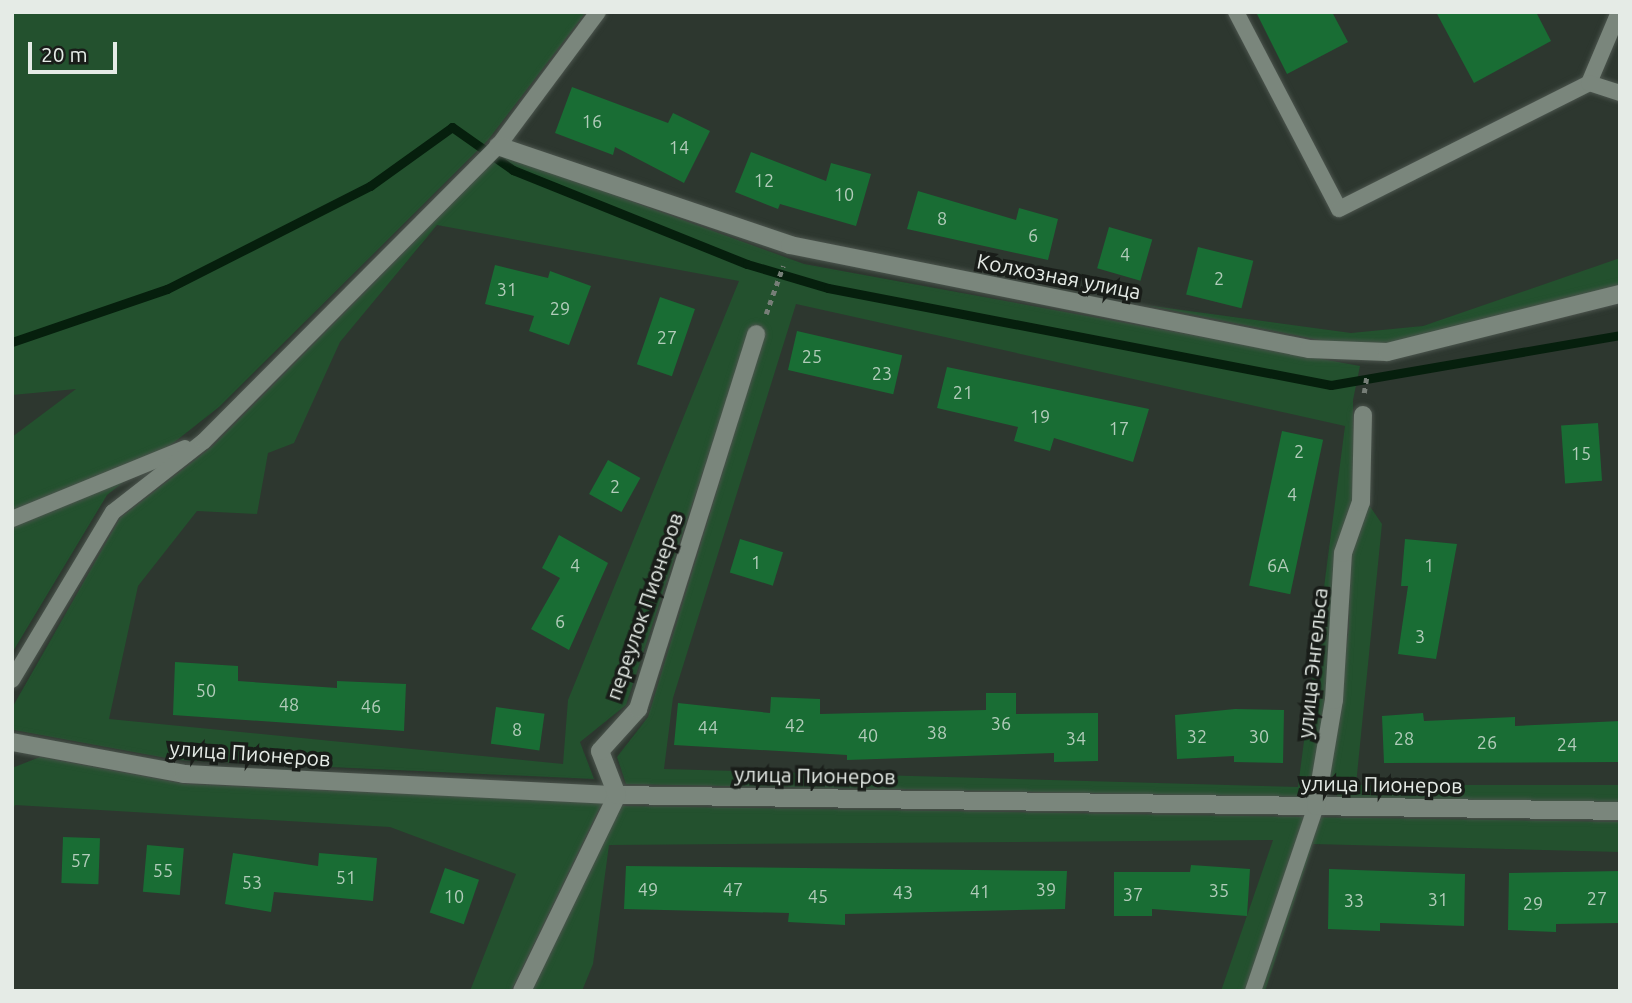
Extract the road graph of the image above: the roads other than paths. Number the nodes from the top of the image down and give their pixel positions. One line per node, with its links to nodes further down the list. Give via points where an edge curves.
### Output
1 (598, 12): 6 (lane)
2 (1236, 12): 4 (lane, via 1339,209)
3 (1619, 12): 4 (lane)
4 (1589, 83): 5 (lane)
5 (1620, 93)
6 (498, 146): 7 (street, Колхозная улица, via 790,245 1309,349 1387,352); 10 (lane)
7 (1620, 294)
8 (756, 334): 14 (street, переулок Пионеров, via 638,709 600,751)
9 (1363, 415): 15 (street, улица Энгельса, via 1361,502 1343,553 1334,700)
10 (204, 440): 11 (lane); 12 (lane, via 113,512)
11 (12, 519)
12 (12, 680)
13 (12, 743): 14 (street, улица Пионеров, via 184,774)
14 (617, 795): 15 (street, улица Пионеров); 17 (street)
15 (1316, 806): 16 (street, улица Пионеров); 18 (lane, улица Энгельса)
16 (1620, 811)
17 (522, 991)
18 (1253, 991)

